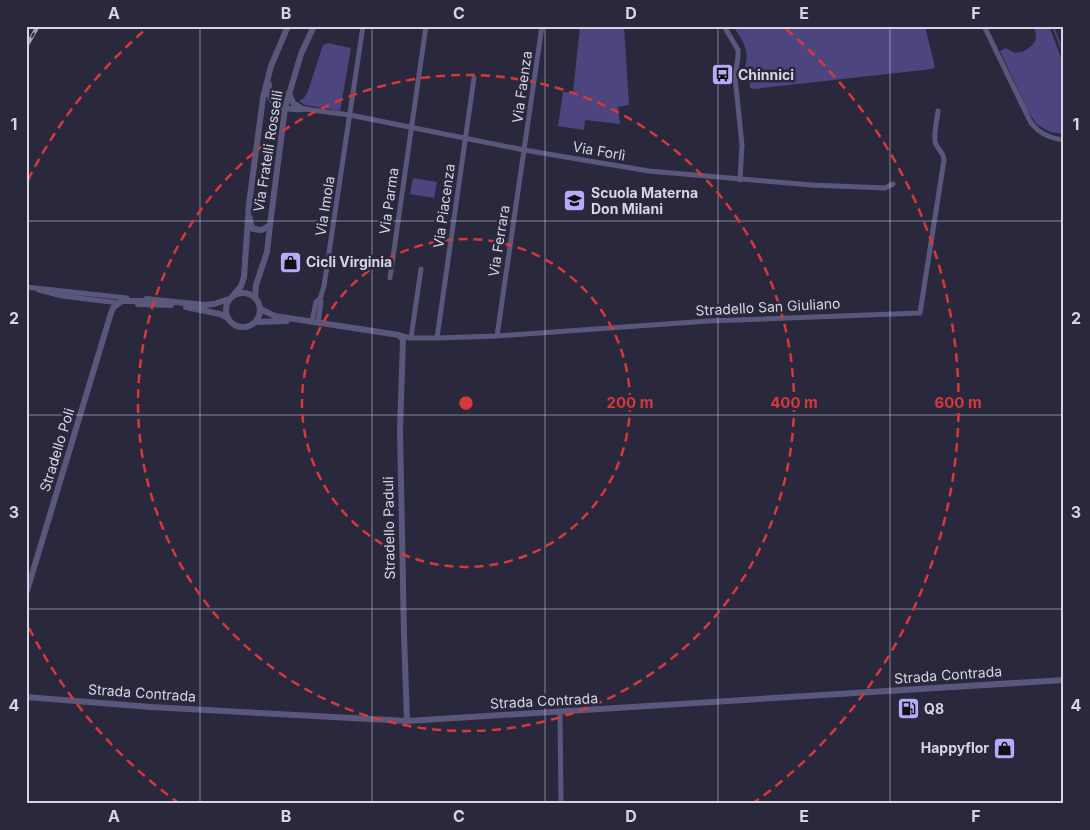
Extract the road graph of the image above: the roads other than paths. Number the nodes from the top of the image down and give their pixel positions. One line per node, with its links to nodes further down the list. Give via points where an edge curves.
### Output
1 (288, 26): 8 (street, Via Fratelli Rosselli)
2 (314, 26): 10 (street, Via Fratelli Rosselli)
3 (363, 26): 15 (street, Via Imola)
4 (426, 26): 16 (street, Via Parma)
5 (542, 26): 19 (street, Via Faenza)
6 (724, 26): 21 (street, via 738,50 735,77 742,145)
7 (984, 26): 18 (street, via 1034,128)
8 (271, 66): 11 (street, via 268,90 275,105); 23 (street, Via Fratelli Rosselli, via 263,98)
9 (474, 78): 17 (street, Via Piacenza)
10 (289, 92): 11 (street, Via Fratelli Rosselli); 12 (street, via 293,103)
11 (285, 108): 13 (street); 20 (street, Via Fratelli Rosselli)
12 (304, 109): 13 (street); 15 (street, Via Forlì)
13 (296, 110): 20 (street, via 287,119)
14 (938, 111): 43 (street, Stradello San Giuliano, via 935,140 944,160 920,313 708,321)
15 (350, 115): 16 (street, Via Forlì); 41 (street, Via Imola, via 324,286)
16 (411, 128): 17 (street, Via Forlì); 26 (street, Via Parma)
17 (465, 138): 19 (street, Via Forlì); 45 (street, Via Piacenza)
18 (1064, 140)
19 (524, 150): 21 (street, Via Forlì, via 649,171); 43 (street, Via Ferrara)
20 (279, 154): 24 (street, Via Fratelli Rosselli)
21 (740, 180): 22 (street, Via Forlì, via 876,188)
22 (893, 184)
23 (249, 204): 24 (street, Via Fratelli Rosselli, via 253,229 262,230); 30 (street, Via Fratelli Rosselli, via 244,277)
24 (270, 225): 31 (street, Via Fratelli Rosselli)
25 (421, 269): 44 (street)
26 (390, 278)
27 (26, 287): 28 (street)
28 (37, 288): 29 (street); 33 (street)
29 (71, 292): 32 (street); 33 (street)
30 (230, 298): 31 (street, via 244,293); 32 (street, via 205,305); 38 (street, via 226,308)
31 (255, 298): 36 (street)
32 (146, 299): 35 (street)
33 (90, 300): 34 (street)
34 (102, 301): 35 (street); 37 (street)
35 (119, 302): 37 (street, Stradello Poli); 38 (street, via 185,306)
36 (260, 310): 39 (street, Stradello San Giuliano); 40 (street)
37 (111, 313): 46 (street, Stradello Poli)
38 (228, 318): 40 (street, via 242,327)
39 (304, 321): 40 (street, Stradello San Giuliano); 41 (street, Stradello San Giuliano)
40 (256, 322)
41 (315, 322): 42 (street, Stradello San Giuliano)
42 (399, 336): 44 (street, Stradello San Giuliano); 50 (street, Stradello Paduli, via 404,343 400,430)
43 (496, 336): 45 (street, Stradello San Giuliano)
44 (411, 338): 45 (street, Stradello San Giuliano)
45 (437, 338)
46 (26, 594)
47 (1064, 680): 49 (street, Strada Contrada)
48 (26, 697): 50 (street, Strada Contrada)
49 (560, 712): 50 (street, Strada Contrada); 51 (street)
50 (407, 721)
51 (561, 804)

